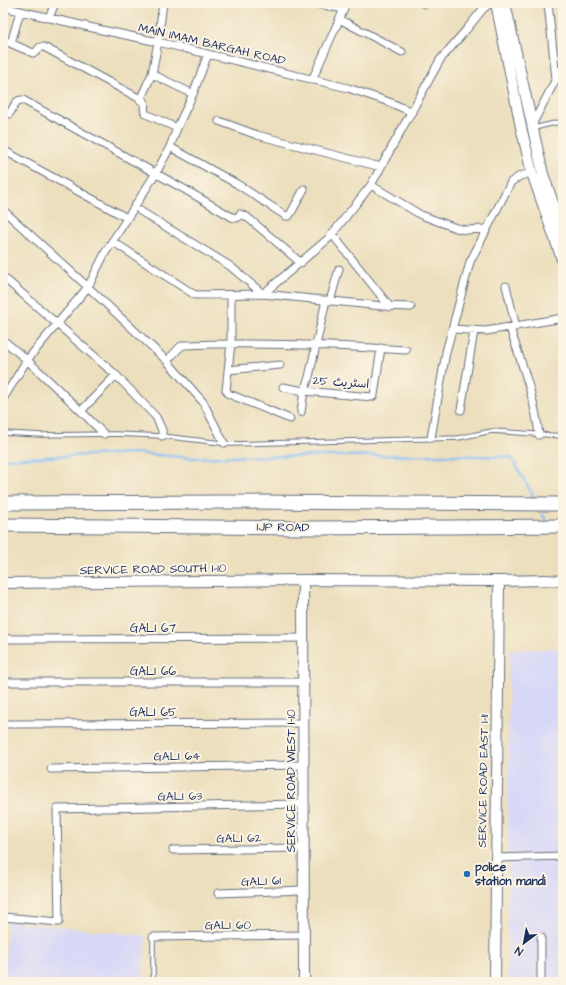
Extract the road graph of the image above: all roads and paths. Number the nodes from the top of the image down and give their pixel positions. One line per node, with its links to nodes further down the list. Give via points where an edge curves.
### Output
1 (55, 3): 10 (street)
2 (163, 3): 13 (street)
3 (313, 3): 7 (street)
4 (495, 3): 23 (street, via 483,9 440,60); 33 (main road)
5 (505, 3): 27 (main road)
6 (548, 3): 19 (street)
7 (346, 6): 11 (street)
8 (3, 7): 9 (street, MAIN IMAM BARGAH ROAD)
9 (20, 12): 10 (street, MAIN IMAM BARGAH ROAD); 14 (street)
10 (49, 18): 13 (street, MAIN IMAM BARGAH ROAD)
11 (339, 19): 15 (street); 20 (street)
12 (3, 40): 14 (street)
13 (158, 42): 16 (street, MAIN IMAM BARGAH ROAD); 18 (street)
14 (11, 43): 22 (street, via 32,53 40,46 44,47)
15 (402, 52)
16 (208, 54): 20 (street, MAIN IMAM BARGAH ROAD); 21 (street)
17 (563, 67): 19 (street)
18 (152, 74): 21 (street); 22 (street)
19 (556, 79): 27 (street)
20 (312, 80): 23 (street, MAIN IMAM BARGAH ROAD, via 365,93)
21 (193, 94): 28 (street)
22 (140, 100): 28 (street, via 145,102 146,114)
23 (412, 112): 31 (street)
24 (3, 114): 32 (street, via 12,112 17,101 23,100)
25 (219, 121): 31 (street, via 257,135)
26 (563, 121): 27 (lane)
27 (532, 127): 34 (main road)
28 (177, 128): 29 (street)
29 (170, 147): 32 (street); 36 (street, via 237,184 286,216 289,216)
30 (3, 150): 39 (street)
31 (381, 167): 35 (street)
32 (156, 173): 39 (street); 45 (street, via 232,217 237,218 240,214 247,217)
33 (532, 173): 34 (main road); 40 (street, via 511,182); 44 (main road)
34 (543, 174): 41 (main road)
35 (371, 185): 40 (street, via 420,215 456,228); 42 (street)
36 (304, 189)
37 (3, 210): 49 (street)
38 (140, 211): 50 (street, via 230,266)
39 (127, 218): 43 (street)
40 (486, 229): 58 (street, via 470,262)
41 (563, 232)
42 (332, 234): 45 (street); 53 (street)
43 (112, 241): 49 (street); 51 (street, via 194,295)
44 (563, 262)
45 (301, 263): 50 (street)
46 (339, 269): 52 (street)
47 (3, 277): 56 (street)
48 (506, 286): 57 (street)
49 (88, 287): 56 (street); 66 (street)
50 (263, 294): 51 (street); 52 (street)
51 (231, 295): 61 (street)
52 (328, 301): 53 (street); 62 (street)
53 (390, 307): 54 (street)
54 (411, 307)
55 (563, 318): 57 (street)
56 (58, 325): 65 (street); 69 (street)
57 (513, 327): 59 (street); 79 (street)
58 (452, 329): 59 (street); 82 (street)
59 (474, 331): 73 (street)
60 (3, 340): 65 (street)
61 (231, 343): 62 (street, via 288,343); 66 (street, via 184,345); 68 (street)
62 (316, 346): 63 (street); 71 (street)
63 (381, 348): 64 (street); 71 (street, اسٹریٹ 25, via 372,397)
64 (406, 350)
65 (27, 360): 72 (street); 74 (street)
66 (167, 361): 83 (street, via 203,402)
67 (280, 366): 68 (street)
68 (228, 370): 76 (street, via 226,390 229,394)
69 (116, 375): 74 (street); 80 (street, via 156,417)
70 (282, 387): 71 (street, اسٹریٹ 25)
71 (304, 391): 75 (street)
72 (3, 399)
73 (461, 410)
74 (81, 411): 78 (street)
75 (301, 412)
76 (290, 419)
77 (3, 433): 78 (lane)
78 (104, 434): 80 (lane)
79 (539, 434): 81 (lane); 82 (lane, via 492,431 458,438)
80 (162, 436): 83 (lane)
81 (563, 436)
82 (431, 438): 83 (lane)
83 (224, 443)
84 (3, 503): 85 (highway, IJP ROAD)
85 (563, 504)
86 (3, 525): 87 (highway, IJP ROAD, via 313,528)
87 (563, 526)
88 (303, 580): 89 (main road, SERVICE ROAD SOUTH I-10); 91 (main road, SERVICE ROAD SOUTH I-10); 92 (main road, SERVICE ROAD WEST I-10)
89 (499, 581): 90 (main road, SERVICE ROAD SOUTH I-10); 104 (main road, SERVICE ROAD EAST I-11)
90 (563, 581)
91 (3, 583)
92 (303, 638): 93 (street, GALI 67); 95 (main road, SERVICE ROAD WEST I-10)
93 (3, 639)
94 (3, 682): 95 (street, GALI 66)
95 (303, 682): 96 (main road, SERVICE ROAD WEST I-10)
96 (304, 723): 97 (street, GALI 65); 98 (main road, SERVICE ROAD WEST I-10)
97 (3, 724)
98 (303, 765): 99 (street, GALI 64); 100 (main road, SERVICE ROAD WEST I-10)
99 (51, 769)
100 (304, 804): 101 (main road, SERVICE ROAD WEST I-10); 107 (street, GALI 63, via 57,809 59,922)
101 (304, 848): 102 (street, GALI 62); 105 (main road, SERVICE ROAD WEST I-10)
102 (174, 850)
103 (563, 856): 104 (street)
104 (495, 858): 113 (main road, SERVICE ROAD EAST I-11)
105 (304, 890): 106 (street, GALI 61); 108 (main road, SERVICE ROAD WEST I-10)
106 (218, 893)
107 (3, 917)
108 (304, 936): 109 (street, GALI 60); 112 (main road, SERVICE ROAD WEST I-10)
109 (153, 937): 111 (lane)
110 (541, 937): 114 (street)
111 (153, 982)
112 (304, 982)
113 (495, 982)
114 (541, 982)

